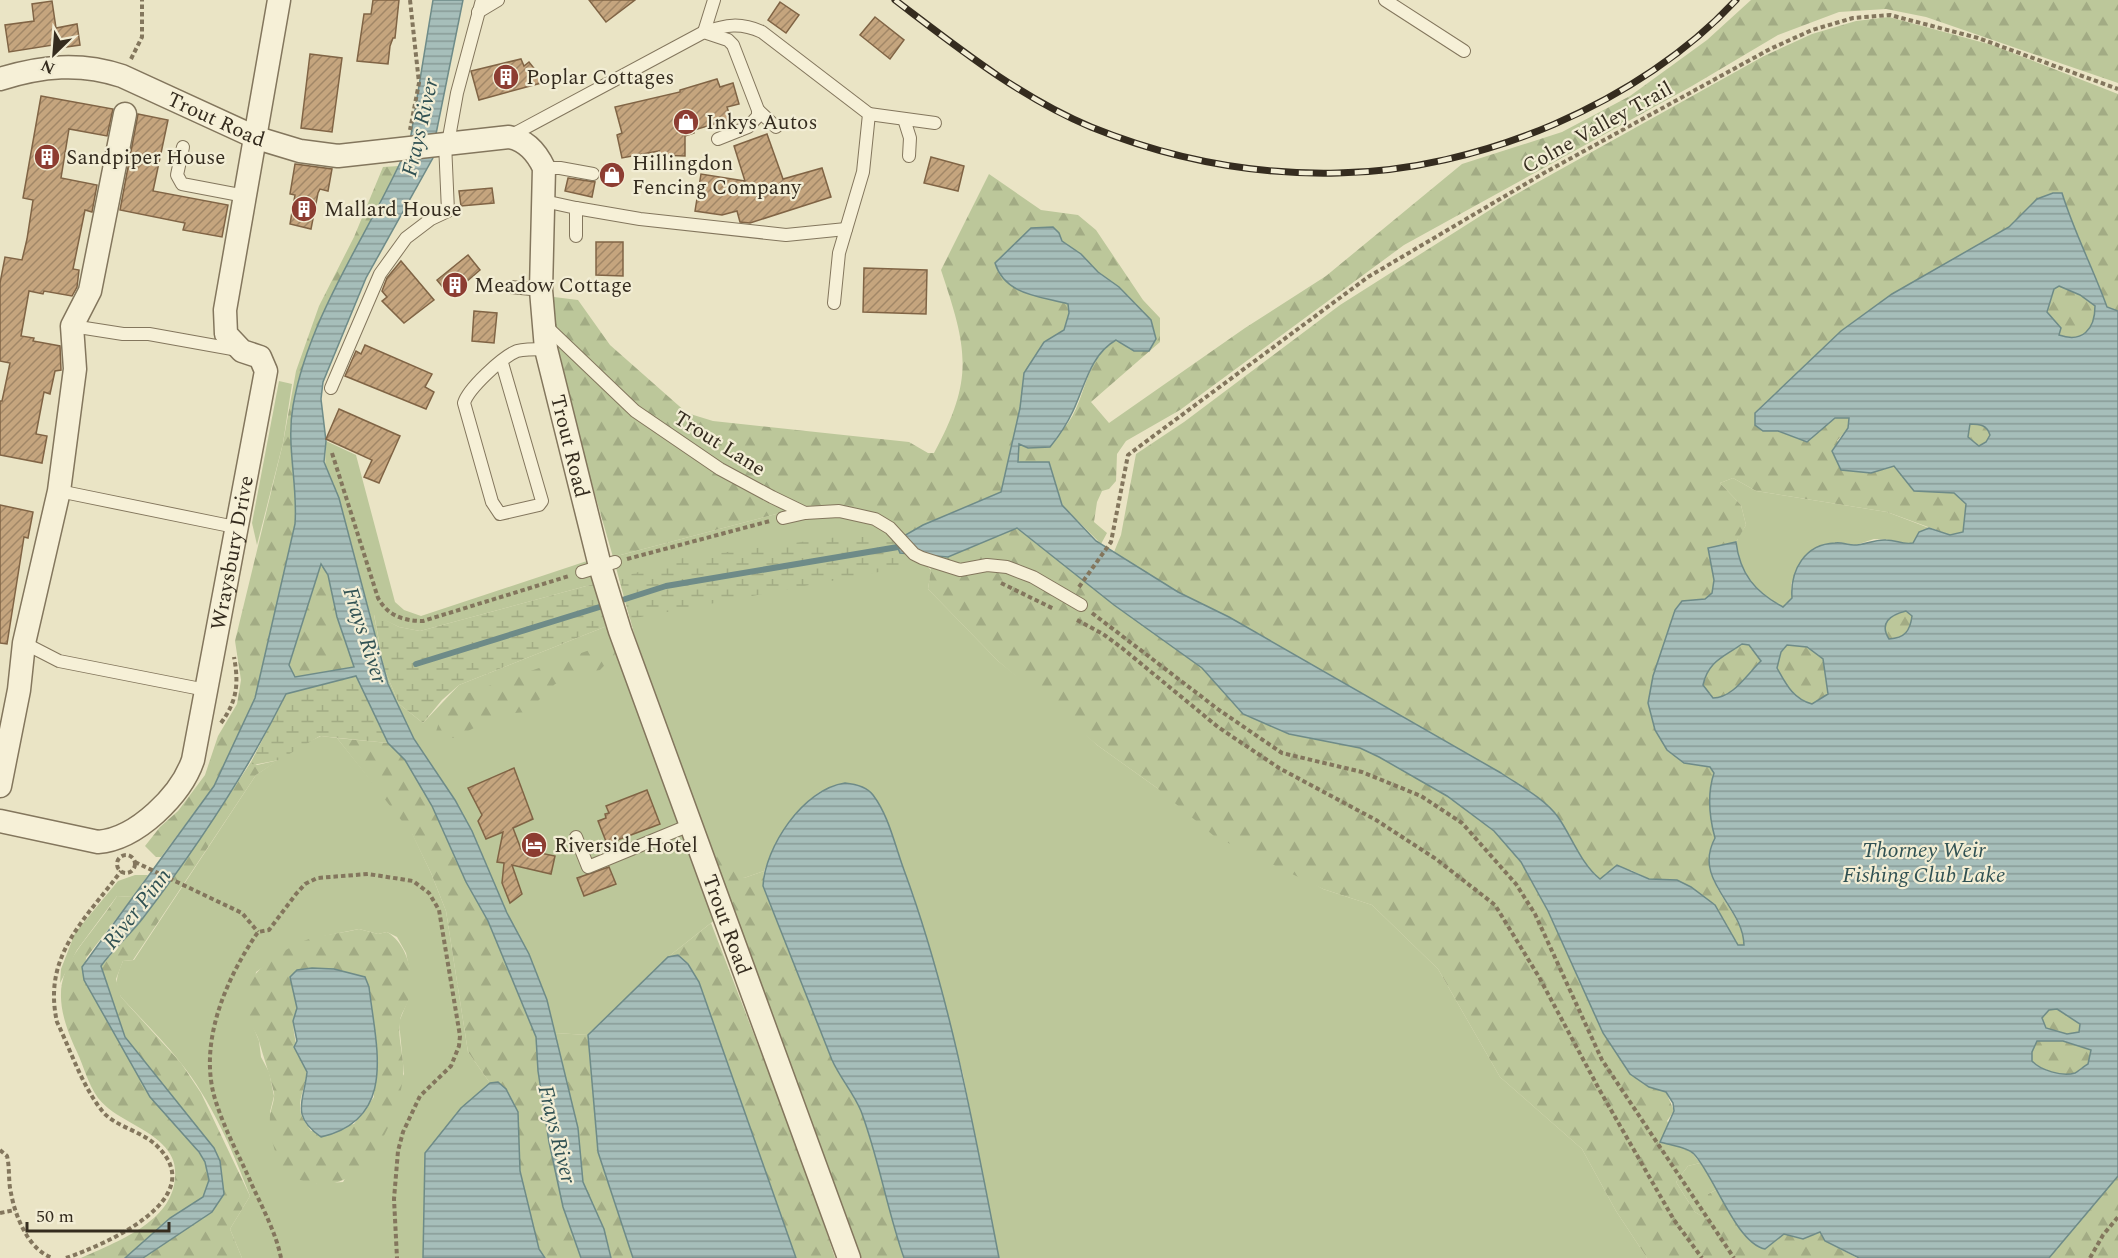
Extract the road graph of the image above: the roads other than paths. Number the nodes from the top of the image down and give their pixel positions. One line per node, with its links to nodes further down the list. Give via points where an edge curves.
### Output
1 (279, 0): 16 (street, Wraysbury Drive)
2 (498, 0): 5 (lane)
3 (714, 0): 6 (lane)
4 (1385, 0): 7 (lane)
5 (480, 6): 18 (lane)
6 (704, 32): 9 (lane, via 733,45); 11 (lane, via 728,24 762,32); 15 (lane)
7 (1464, 51)
8 (0, 79): 16 (street, Trout Road, via 51,66 96,69 122,76)
9 (758, 110): 14 (lane); 17 (lane, via 748,127)
10 (125, 114): 31 (street, via 90,291)
11 (869, 114): 12 (lane); 26 (lane, via 863,172)
12 (904, 118): 13 (lane); 20 (lane, via 910,138)
13 (935, 123)
14 (776, 127)
15 (509, 137): 18 (street, Trout Road); 21 (street, via 531,149)
16 (257, 138): 18 (street, Trout Road, via 300,151 338,156); 23 (street, Wraysbury Drive)
17 (718, 139)
18 (446, 143): 36 (lane, via 448,211 406,238 380,274)
19 (183, 147): 23 (lane, via 177,175 182,184)
20 (909, 156)
21 (544, 168): 22 (lane); 24 (street, Trout Road)
22 (593, 174)
23 (245, 196): 34 (street, Wraysbury Drive, via 224,325 226,334)
24 (544, 201): 25 (lane); 29 (street, Trout Road)
25 (576, 208): 26 (lane, via 786,235); 27 (lane)
26 (846, 229): 30 (lane, via 839,253)
27 (576, 236)
28 (511, 287): 29 (lane)
29 (541, 290): 32 (street, Trout Road)
30 (834, 303)
31 (72, 326): 34 (lane, via 149,334); 37 (street, via 75,369)
32 (546, 326): 33 (street, Trout Road); 38 (lane, Trout Lane, via 618,397 655,426 720,469)
33 (546, 349): 35 (lane, via 517,351); 46 (street, Trout Road, via 600,569)
34 (242, 351): 40 (street, Wraysbury Drive, via 260,357 266,371)
35 (502, 363): 35 (lane, via 472,388 464,404 492,502 500,514 507,514 542,501)
36 (331, 388)
37 (59, 490): 40 (lane); 42 (street)
38 (805, 513): 39 (lane); 41 (lane, via 839,511 862,515 883,522 914,554 960,570 998,565 1014,569)
39 (783, 518)
40 (235, 527): 43 (street, Wraysbury Drive, via 232,562)
41 (1081, 605)
42 (24, 643): 43 (lane, via 59,661); 44 (street)
43 (206, 690): 45 (street, Wraysbury Drive, via 189,771 171,798 127,834 98,842)
44 (0, 786)
45 (0, 821)
46 (690, 825): 47 (lane, via 588,867); 48 (street, Trout Road)
47 (576, 837)
48 (849, 1258)

